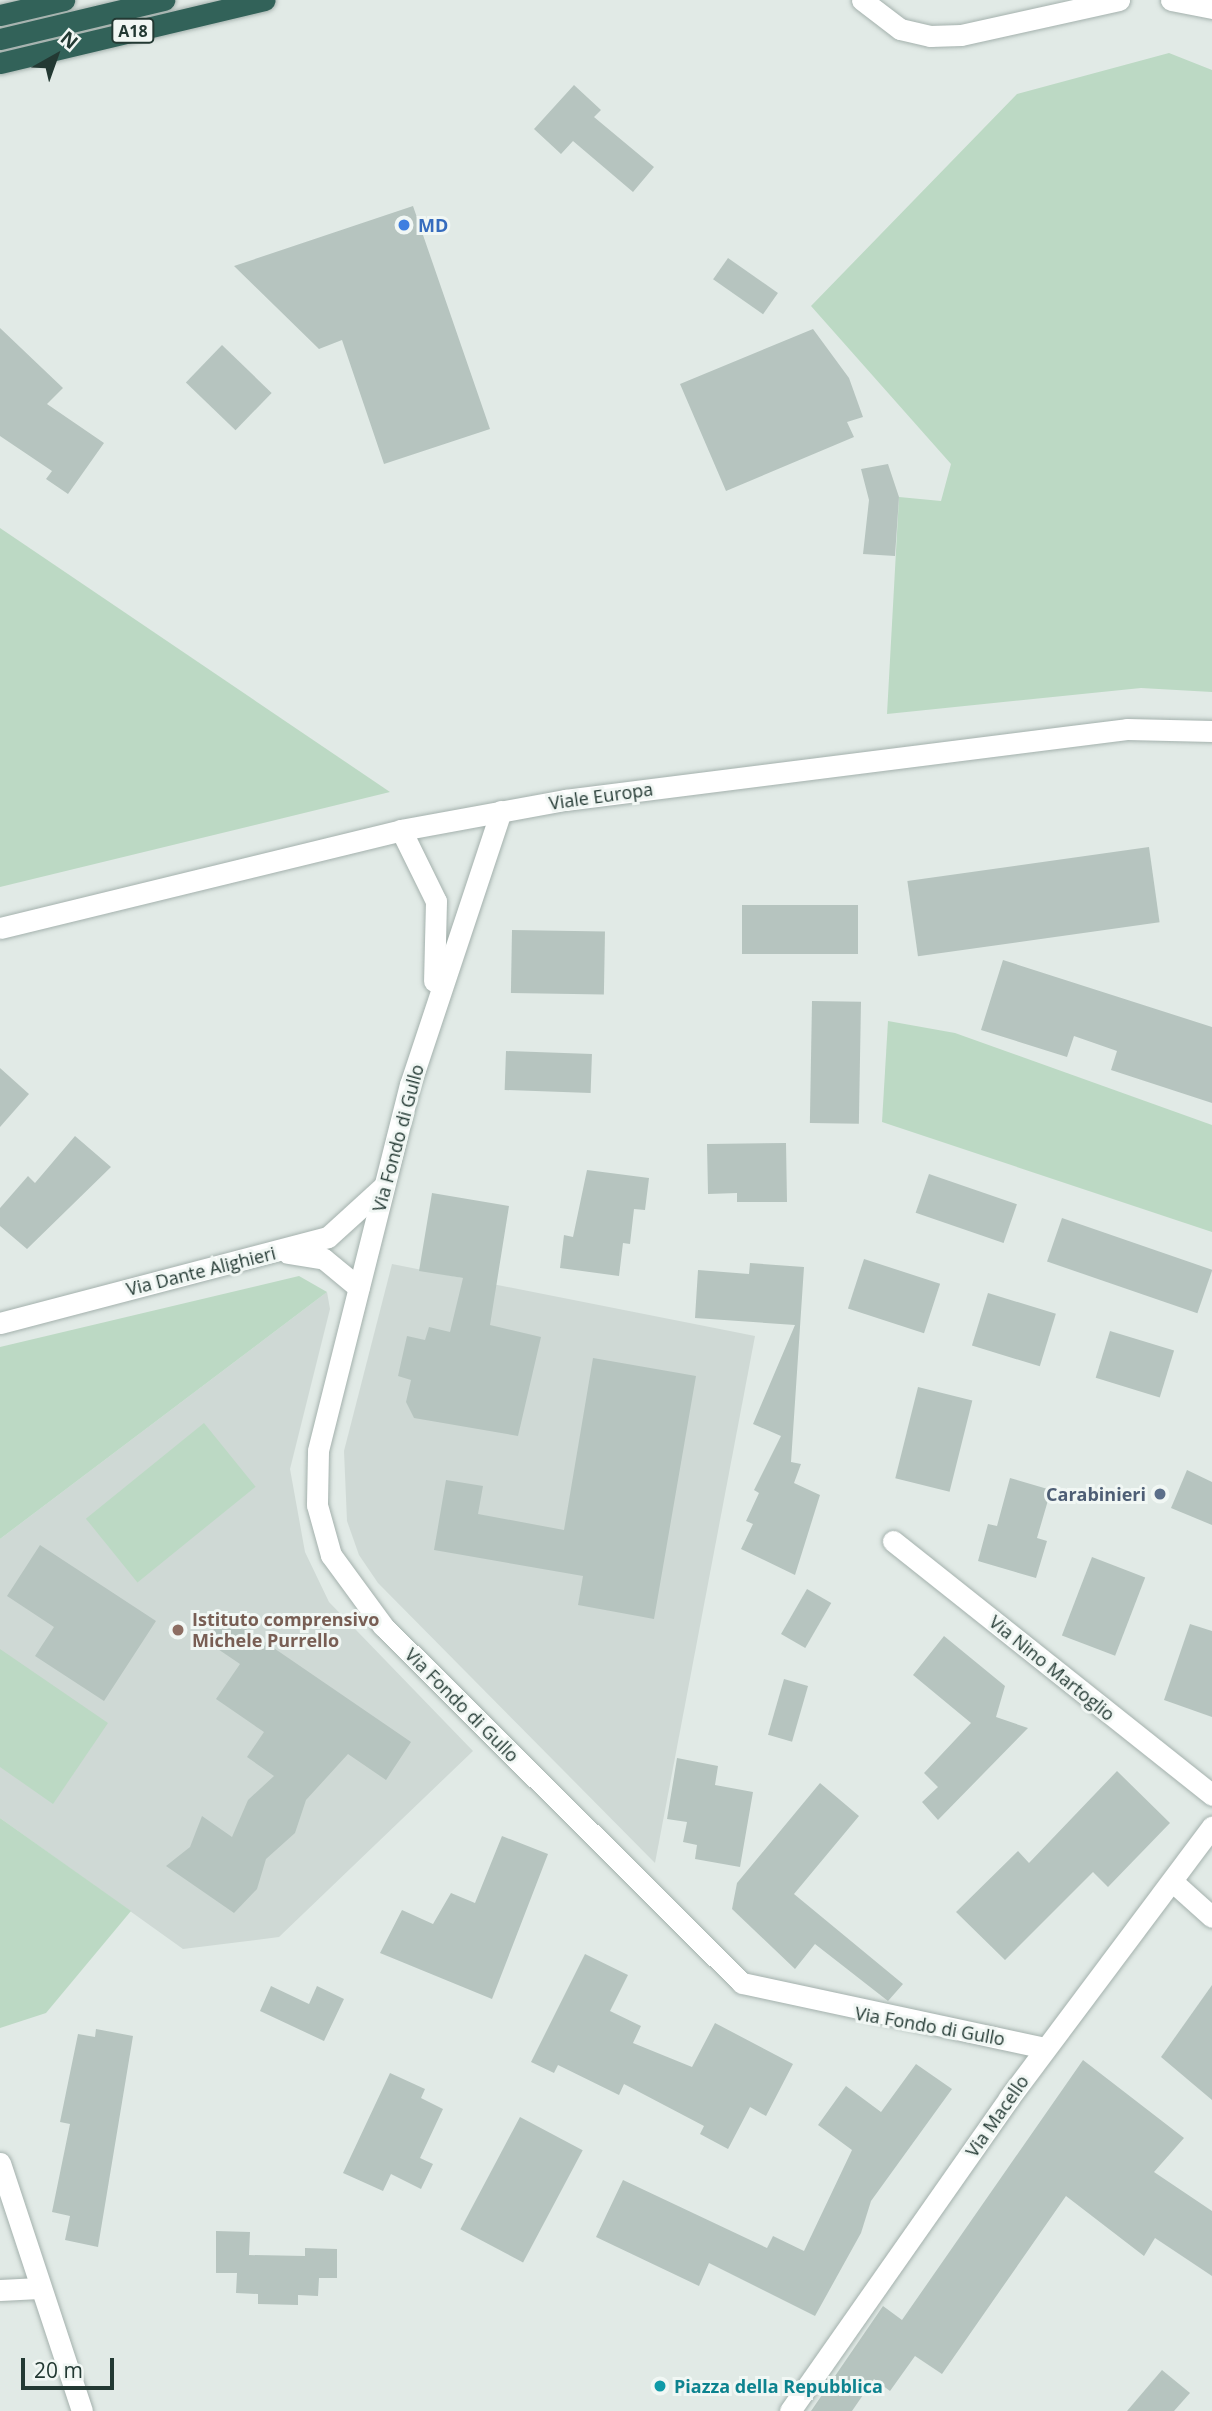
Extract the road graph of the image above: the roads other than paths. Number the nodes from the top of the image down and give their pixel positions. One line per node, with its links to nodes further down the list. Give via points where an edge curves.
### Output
1 (64, 0): 8 (highway)
2 (164, 0): 9 (highway)
3 (265, 0): 10 (highway, A18)
4 (862, 0): 5 (street, via 900,29 930,36 961,35)
5 (1119, 0)
6 (1171, 0): 7 (street)
7 (1212, 8)
8 (0, 15)
9 (0, 39)
10 (0, 63)
11 (1212, 731): 12 (street, Viale Europa, via 1127,729)
12 (501, 811): 13 (street, Viale Europa); 15 (street)
13 (401, 830): 14 (street, Viale Europa); 15 (street, via 436,901)
14 (0, 928)
15 (430, 1025): 16 (street, Via Fondo di Gullo)
16 (384, 1186): 17 (street, Via Dante Alighieri, via 328,1237); 18 (street, Via Fondo di Gullo)
17 (279, 1253): 18 (street, via 324,1259); 19 (street, Via Dante Alighieri)
18 (359, 1288): 25 (street, Via Fondo di Gullo, via 318,1451 317,1505 331,1555 383,1626 742,1983)
19 (0, 1323)
20 (893, 1541): 21 (street, Via Nino Martoglio)
21 (1212, 1795)
22 (1212, 1826): 23 (street, Via Macello)
23 (1172, 1882): 24 (street); 25 (street, Via Macello)
24 (1212, 1917)
25 (1045, 2048): 30 (street, Via Macello)
26 (0, 2164): 27 (street)
27 (39, 2288): 28 (street); 29 (street)
28 (0, 2290)
29 (82, 2411)
30 (790, 2411)

